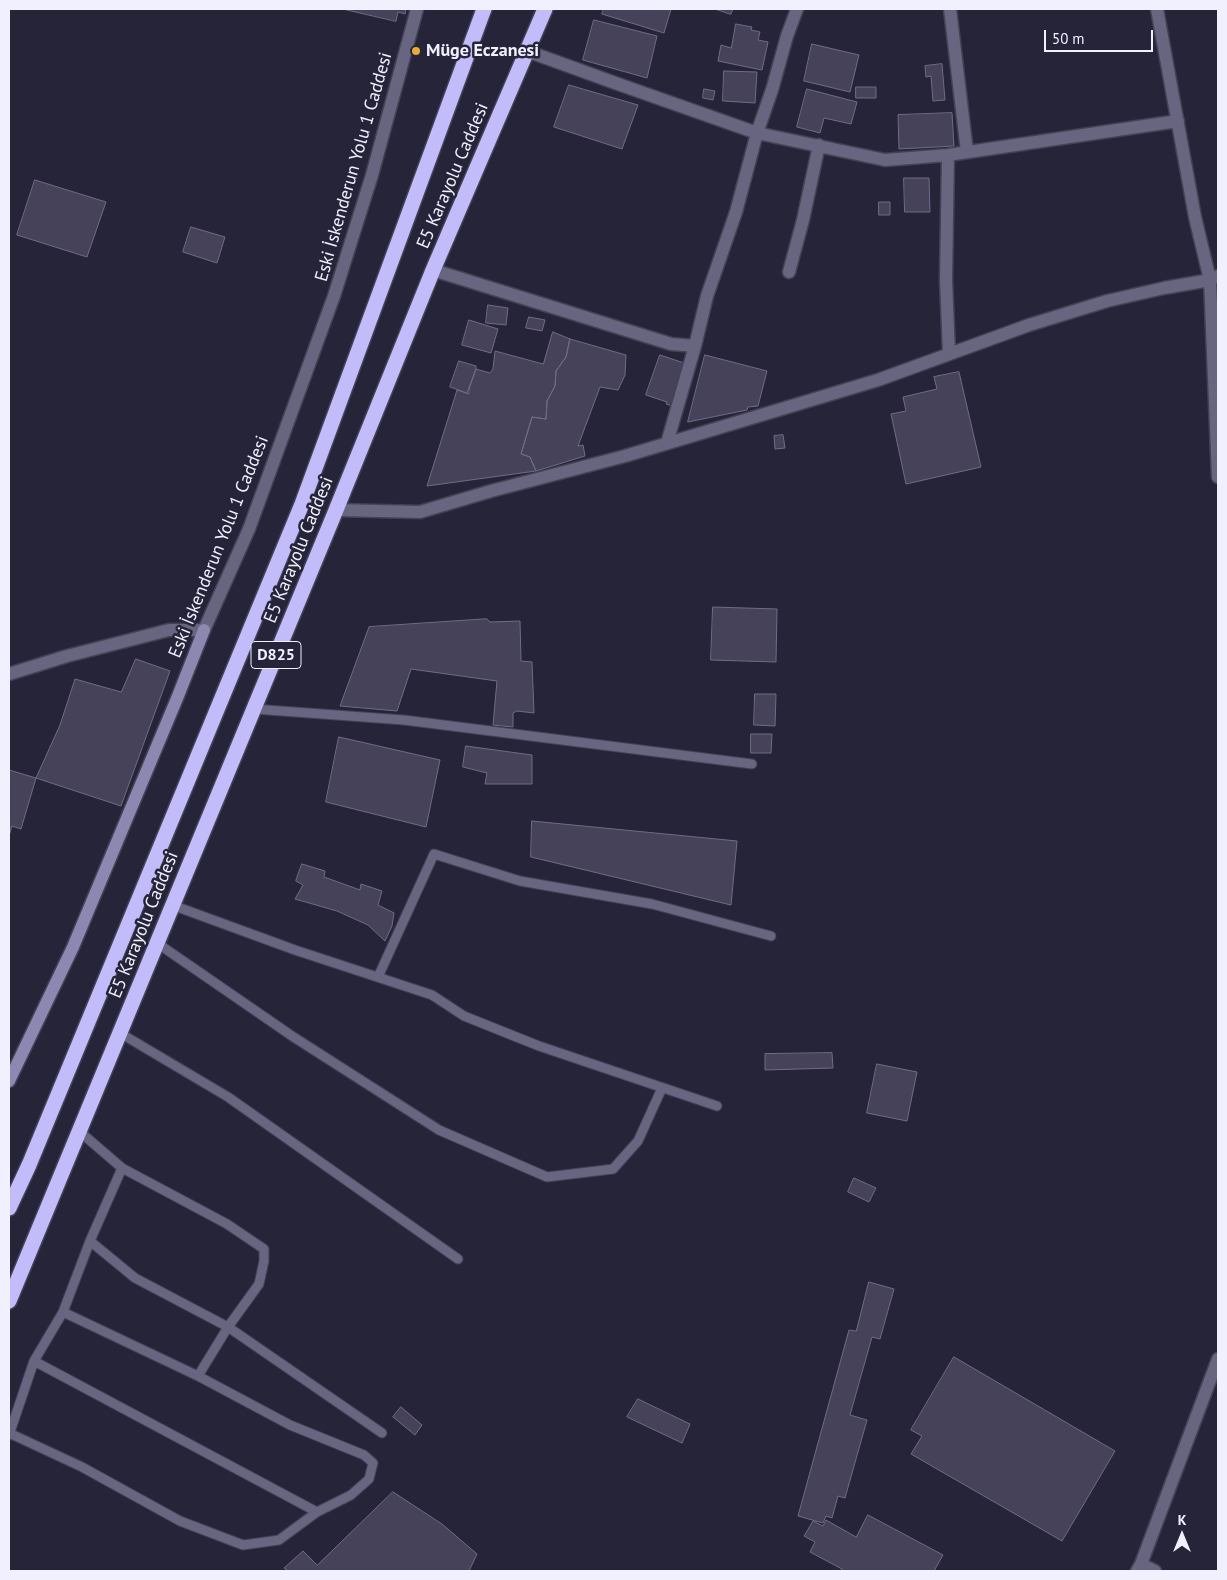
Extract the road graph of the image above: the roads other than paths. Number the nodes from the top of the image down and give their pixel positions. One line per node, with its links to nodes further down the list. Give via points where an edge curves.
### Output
1 (417, 9): 21 (street, Eski İskenderun Yolu 1 Caddesi, via 372,175 334,296 249,529)
2 (484, 9): 35 (highway, E5 Karayolu Caddesi / D825, via 302,504)
3 (545, 9): 7 (highway, E5 Karayolu Caddesi / D825)
4 (797, 9): 9 (street)
5 (950, 9): 11 (street)
6 (1157, 9): 8 (street)
7 (527, 51): 9 (street); 13 (highway, E5 Karayolu Caddesi / D825)
8 (1178, 121): 11 (street); 15 (street, via 1196,217)
9 (757, 133): 10 (street); 16 (street)
10 (819, 146): 12 (street, via 885,160); 14 (street)
11 (967, 152): 12 (street)
12 (948, 155): 17 (street, via 946,280)
13 (433, 270): 16 (street, via 671,344); 20 (highway, E5 Karayolu Caddesi / D825)
14 (788, 272)
15 (1214, 278): 17 (street, via 1107,301); 19 (street)
16 (695, 346): 18 (street)
17 (949, 353): 18 (street, via 878,380)
18 (667, 443): 20 (street, via 420,512)
19 (1218, 477)
20 (336, 510): 23 (highway, E5 Karayolu Caddesi / D825)
21 (204, 630): 22 (street, via 169,630); 30 (street, Eski İskenderun Yolu 1 Caddesi, via 73,947)
22 (9, 674)
23 (254, 709): 24 (lane, via 404,720); 25 (highway, E5 Karayolu Caddesi / D825)
24 (752, 764)
25 (172, 905): 27 (highway, E5 Karayolu Caddesi / D825); 28 (lane)
26 (771, 936): 28 (lane, via 652,904 520,881 434,854)
27 (157, 943): 29 (highway, E5 Karayolu Caddesi / D825); 31 (lane, via 292,1036 439,1130 547,1177 614,1169 638,1141)
28 (378, 976): 31 (lane, via 432,995 464,1016 539,1046)
29 (120, 1033): 33 (highway, E5 Karayolu Caddesi / D825); 37 (lane, via 228,1097)
30 (9, 1081)
31 (662, 1088): 32 (lane)
32 (717, 1106)
33 (79, 1132): 34 (lane); 38 (highway, E5 Karayolu Caddesi / D825)
34 (122, 1168): 36 (lane); 40 (lane, via 228,1224 264,1249 259,1284)
35 (9, 1208)
36 (90, 1241): 39 (lane); 40 (lane, via 135,1278)
37 (458, 1259)
38 (9, 1301)
39 (63, 1312): 42 (lane); 43 (lane)
40 (228, 1327): 43 (lane); 44 (lane)
41 (1218, 1358): 47 (street)
42 (34, 1361): 45 (lane); 46 (lane)
43 (198, 1376): 46 (lane, via 290,1425 364,1455 373,1463 369,1479 351,1495)
44 (382, 1433)
45 (9, 1434): 46 (lane, via 82,1466 180,1520 243,1546 279,1540)
46 (317, 1512)
47 (1139, 1568): 48 (street)
48 (1155, 1571)

